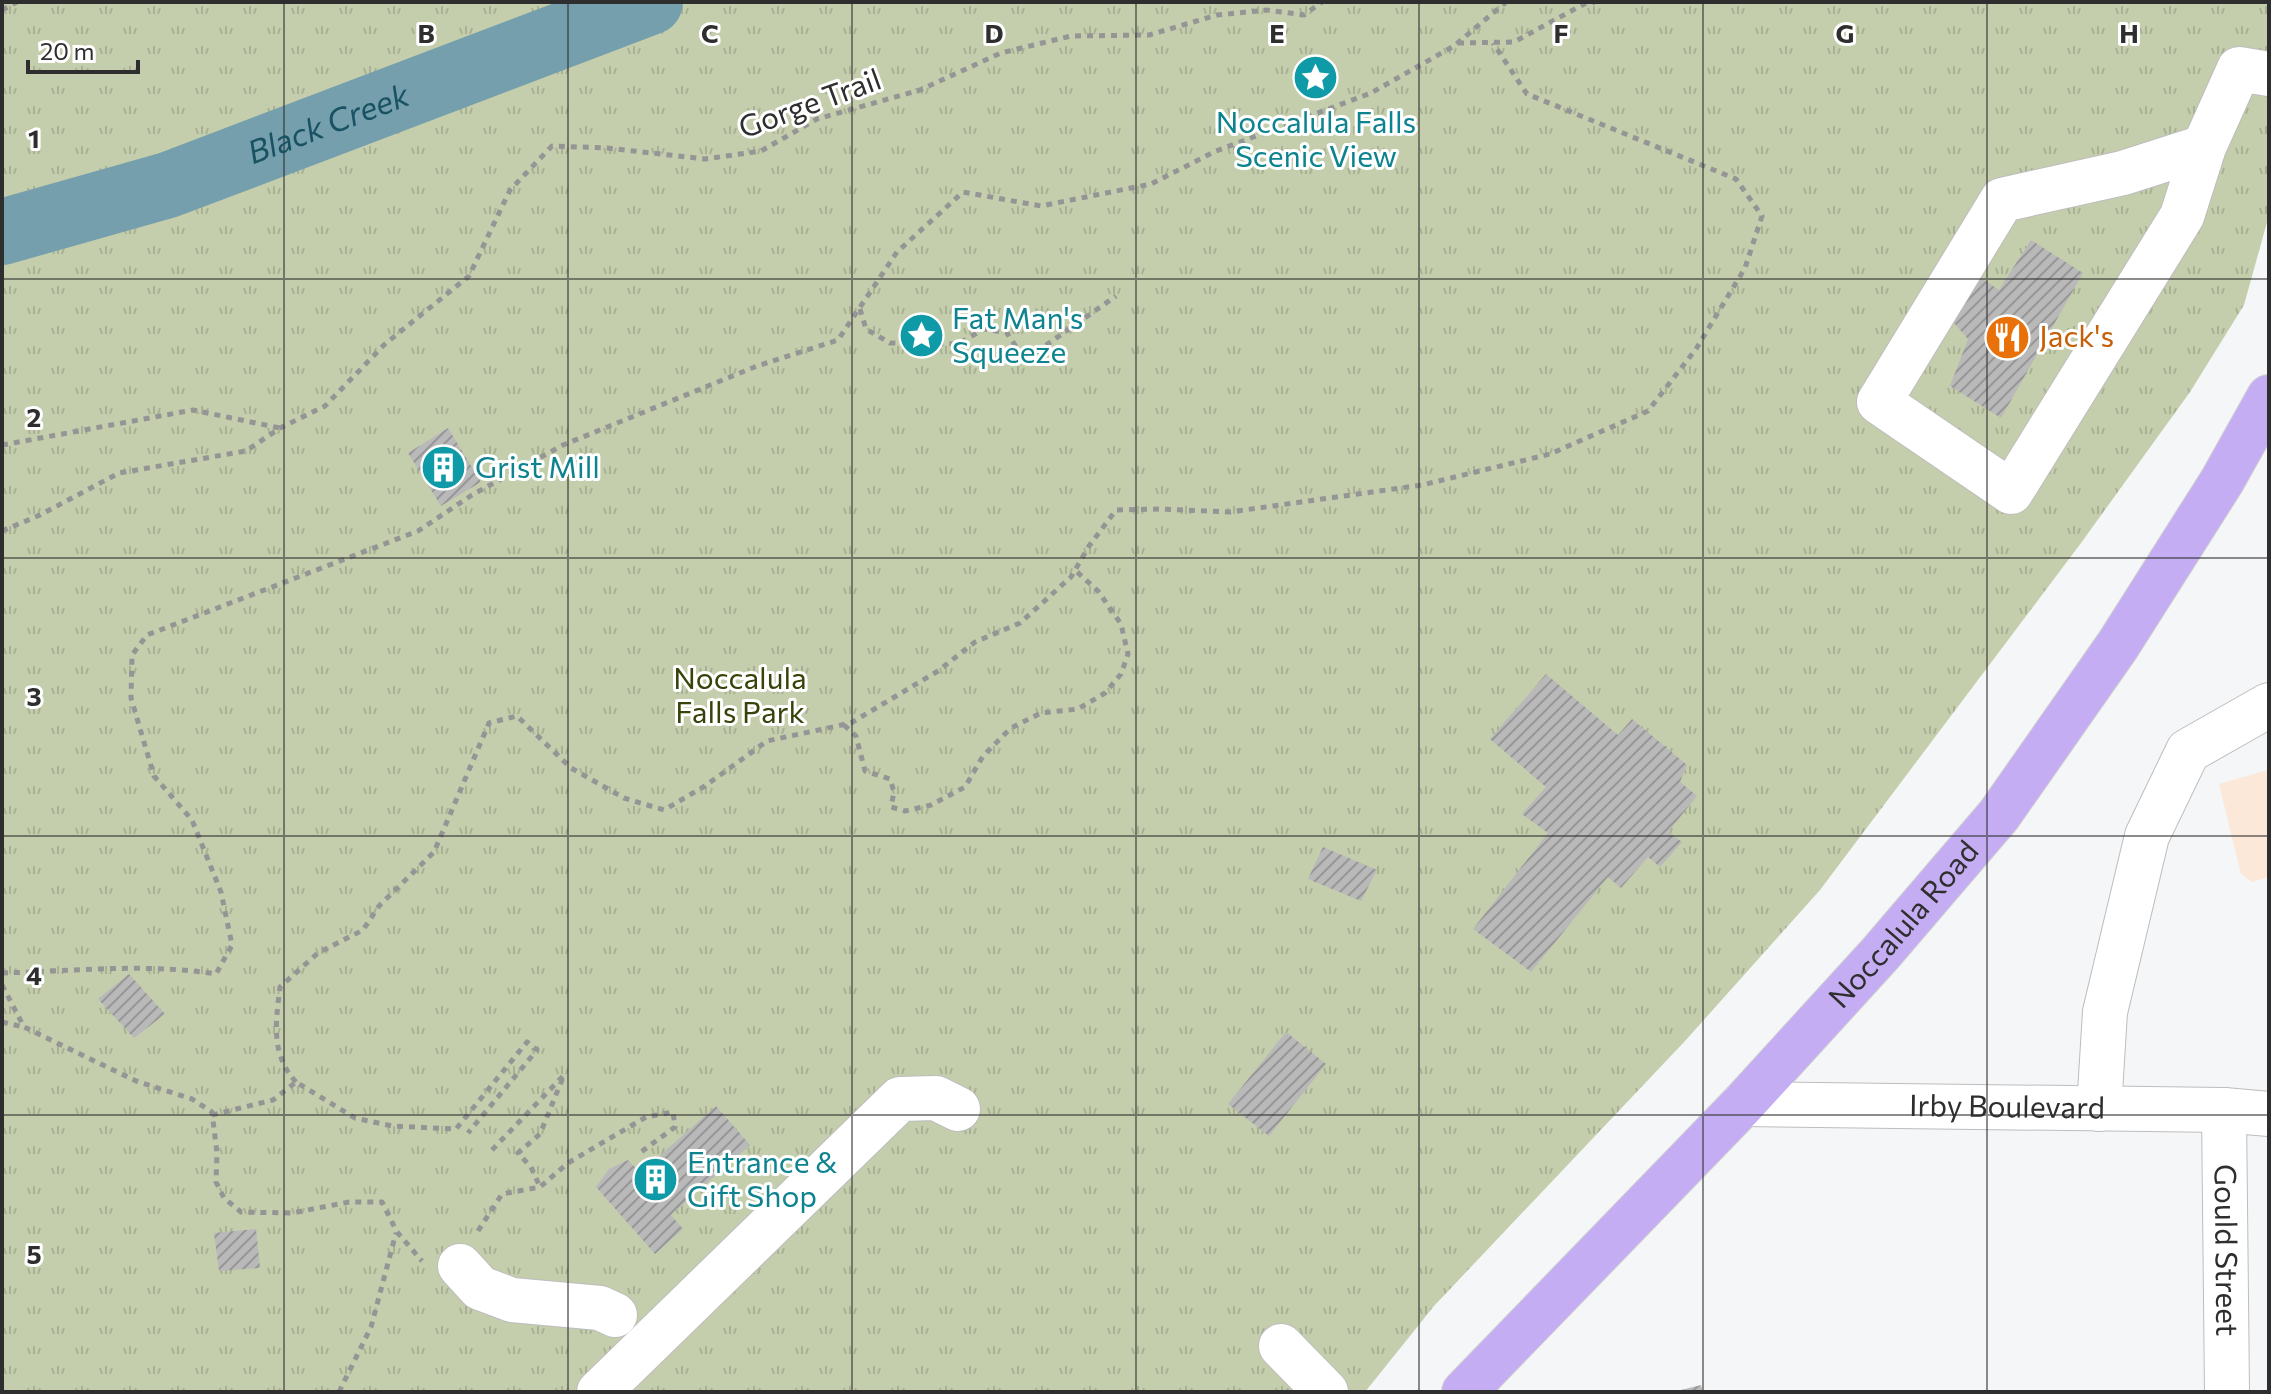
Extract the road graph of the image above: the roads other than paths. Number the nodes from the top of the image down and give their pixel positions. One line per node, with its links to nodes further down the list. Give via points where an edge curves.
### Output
1 (2269, 74): 2 (street, via 2239,69)
2 (2204, 147): 2 (street, via 2123,173 2002,200 1879,402 2011,492 2182,216)
3 (2269, 397): 5 (main road, Noccalula Road, via 2118,645 1999,815)
4 (2269, 705): 7 (street, via 2188,751 2147,836 2105,1012)
5 (1743, 1104): 7 (street, Irby Boulevard); 15 (main road, Noccalula Road)
6 (958, 1109): 13 (street, via 936,1098 900,1099)
7 (2099, 1109): 8 (street, Irby Boulevard)
8 (2224, 1110): 9 (street, Irby Boulevard); 16 (street, Gould Street)
9 (2269, 1114)
10 (460, 1266): 11 (street, via 480,1288 512,1300 600,1308)
11 (615, 1315)
12 (1281, 1346): 14 (street)
13 (599, 1392)
14 (1326, 1392)
15 (1464, 1392)
16 (2227, 1392)

